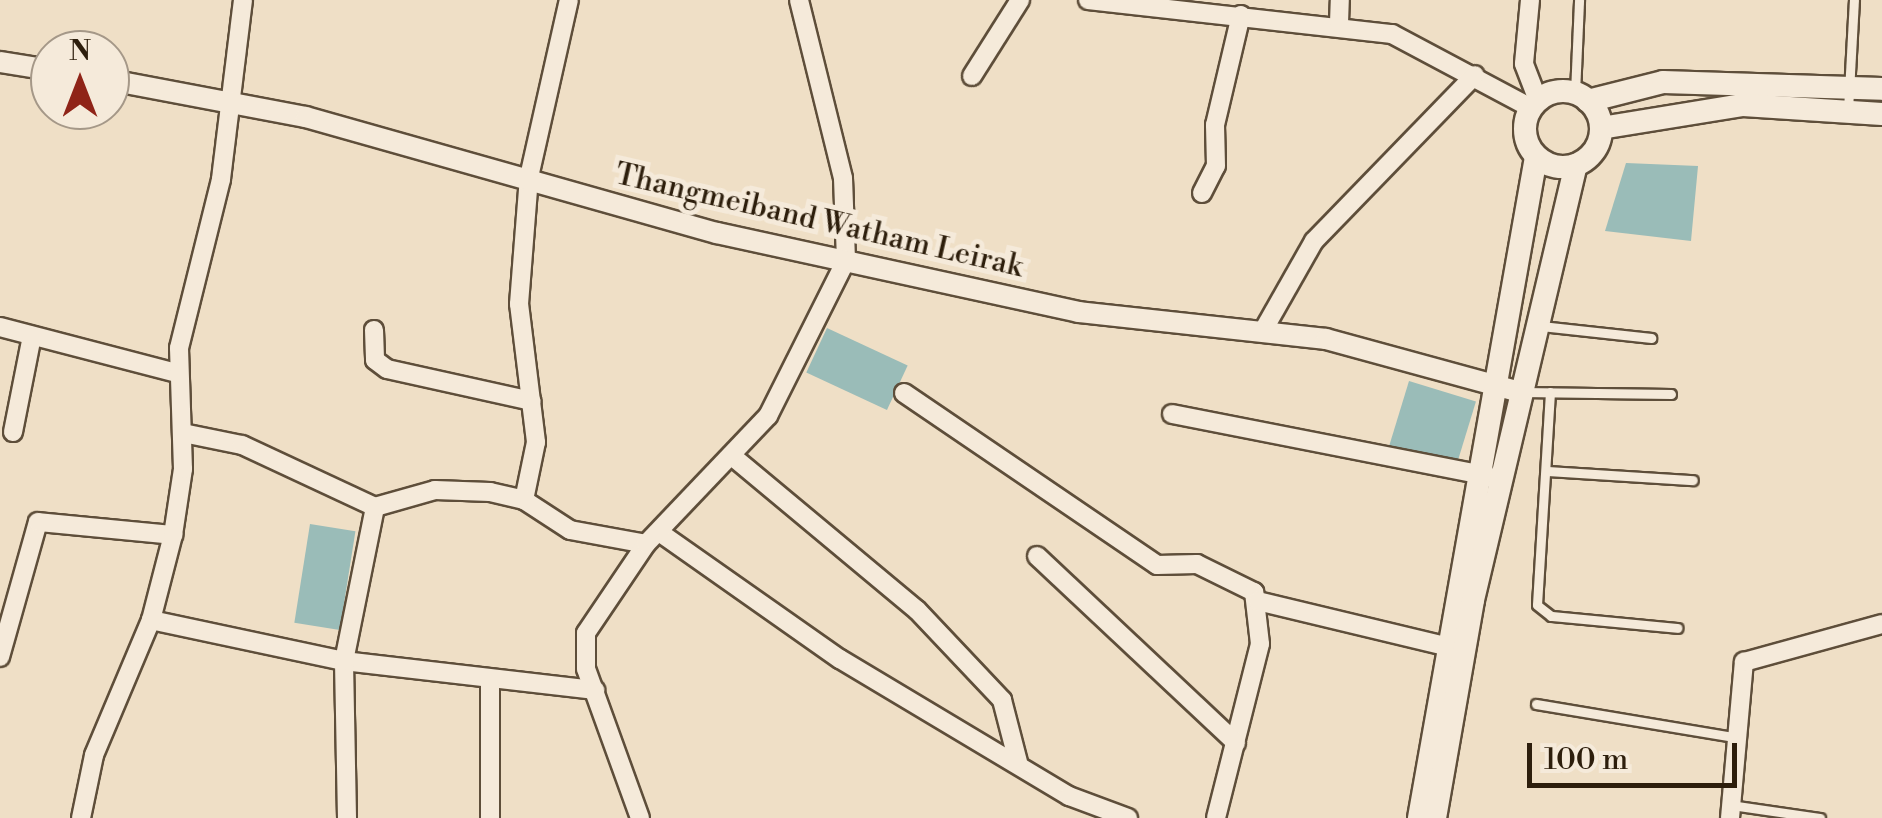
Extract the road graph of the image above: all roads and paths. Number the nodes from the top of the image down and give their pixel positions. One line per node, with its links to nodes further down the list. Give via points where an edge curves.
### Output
1 (242, 0): 21 (street)
2 (569, 0): 28 (street)
3 (799, 0): 30 (street, via 843,178)
4 (1020, 0): 16 (street)
5 (1088, 0): 10 (street)
6 (1340, 0): 12 (street)
7 (1530, 0): 22 (street, via 1524,64)
8 (1579, 0): 20 (lane)
9 (1854, 0): 18 (lane)
10 (1196, 5): 11 (street)
11 (1241, 15): 12 (street); 29 (street, via 1215,125 1216,166)
12 (1339, 22): 15 (street, via 1392,34)
13 (0, 62): 14 (street)
14 (30, 67)
15 (1475, 75): 22 (street); 33 (street, via 1314,241)
16 (972, 76)
17 (130, 83): 21 (street, Thangmeiband Watham Leirak)
18 (1848, 86): 19 (main road); 20 (main road, via 1664,82); 23 (lane)
19 (1882, 90)
20 (1582, 97): 22 (main road); 25 (main road)
21 (232, 101): 28 (street, Thangmeiband Watham Leirak); 37 (street)
22 (1535, 104): 26 (main road, via 1525,133)
23 (1848, 110): 24 (main road); 25 (main road, via 1704,107)
24 (1882, 114)
25 (1601, 128): 27 (main road)
26 (1536, 156): 27 (main road); 38 (main road)
27 (1576, 165): 31 (main road)
28 (530, 177): 30 (street, Thangmeiband Watham Leirak); 42 (street, via 519,304)
29 (1202, 193)
30 (846, 260): 33 (street, Thangmeiband Watham Leirak, via 1078,312); 46 (street, via 789,384)
31 (1534, 326): 36 (lane); 38 (main road)
32 (0, 327): 35 (street)
33 (1264, 328): 38 (street, Thangmeiband Watham Leirak)
34 (374, 330): 42 (street, via 376,360 387,369)
35 (32, 336): 37 (street); 44 (street)
36 (1651, 338)
37 (177, 373): 45 (street)
38 (1510, 389): 39 (lane); 48 (main road)
39 (1550, 392): 41 (lane); 47 (lane)
40 (904, 393): 55 (street, via 1157,565 1197,564)
41 (1671, 394)
42 (531, 401): 50 (street, via 536,442)
43 (1172, 414): 48 (street)
44 (12, 432)
45 (183, 434): 51 (street, via 242,445); 52 (street)
46 (732, 456): 53 (street); 67 (street, via 917,610 1002,700)
47 (1548, 471): 49 (lane); 58 (lane, via 1542,612)
48 (1489, 476): 59 (main road); 76 (main road)
49 (1692, 480)
50 (524, 500): 51 (street, via 436,490); 53 (street, via 570,530)
51 (375, 507): 61 (street)
52 (172, 534): 56 (street); 60 (street, via 38,522)
53 (652, 538): 63 (street, via 586,633); 67 (street, via 840,660)
54 (1037, 556): 66 (street)
55 (1258, 601): 59 (street); 66 (street, via 1260,644)
56 (151, 620): 61 (street); 69 (street, via 94,754)
57 (1882, 624): 65 (street, via 1752,656 1739,671)
58 (1677, 628)
59 (1446, 646): 75 (main road)
60 (0, 658)
61 (344, 660): 62 (street); 70 (street)
62 (490, 683): 63 (street); 71 (street)
63 (595, 690): 72 (street)
64 (1536, 704): 65 (lane)
65 (1734, 737): 68 (street)
66 (1236, 743): 74 (street)
67 (1018, 762): 73 (street)
68 (1731, 811): 77 (lane)
69 (81, 818)
70 (347, 818)
71 (490, 818)
72 (640, 818)
73 (1128, 818)
74 (1216, 818)
75 (1419, 818)
76 (1436, 818)
77 (1820, 818)

